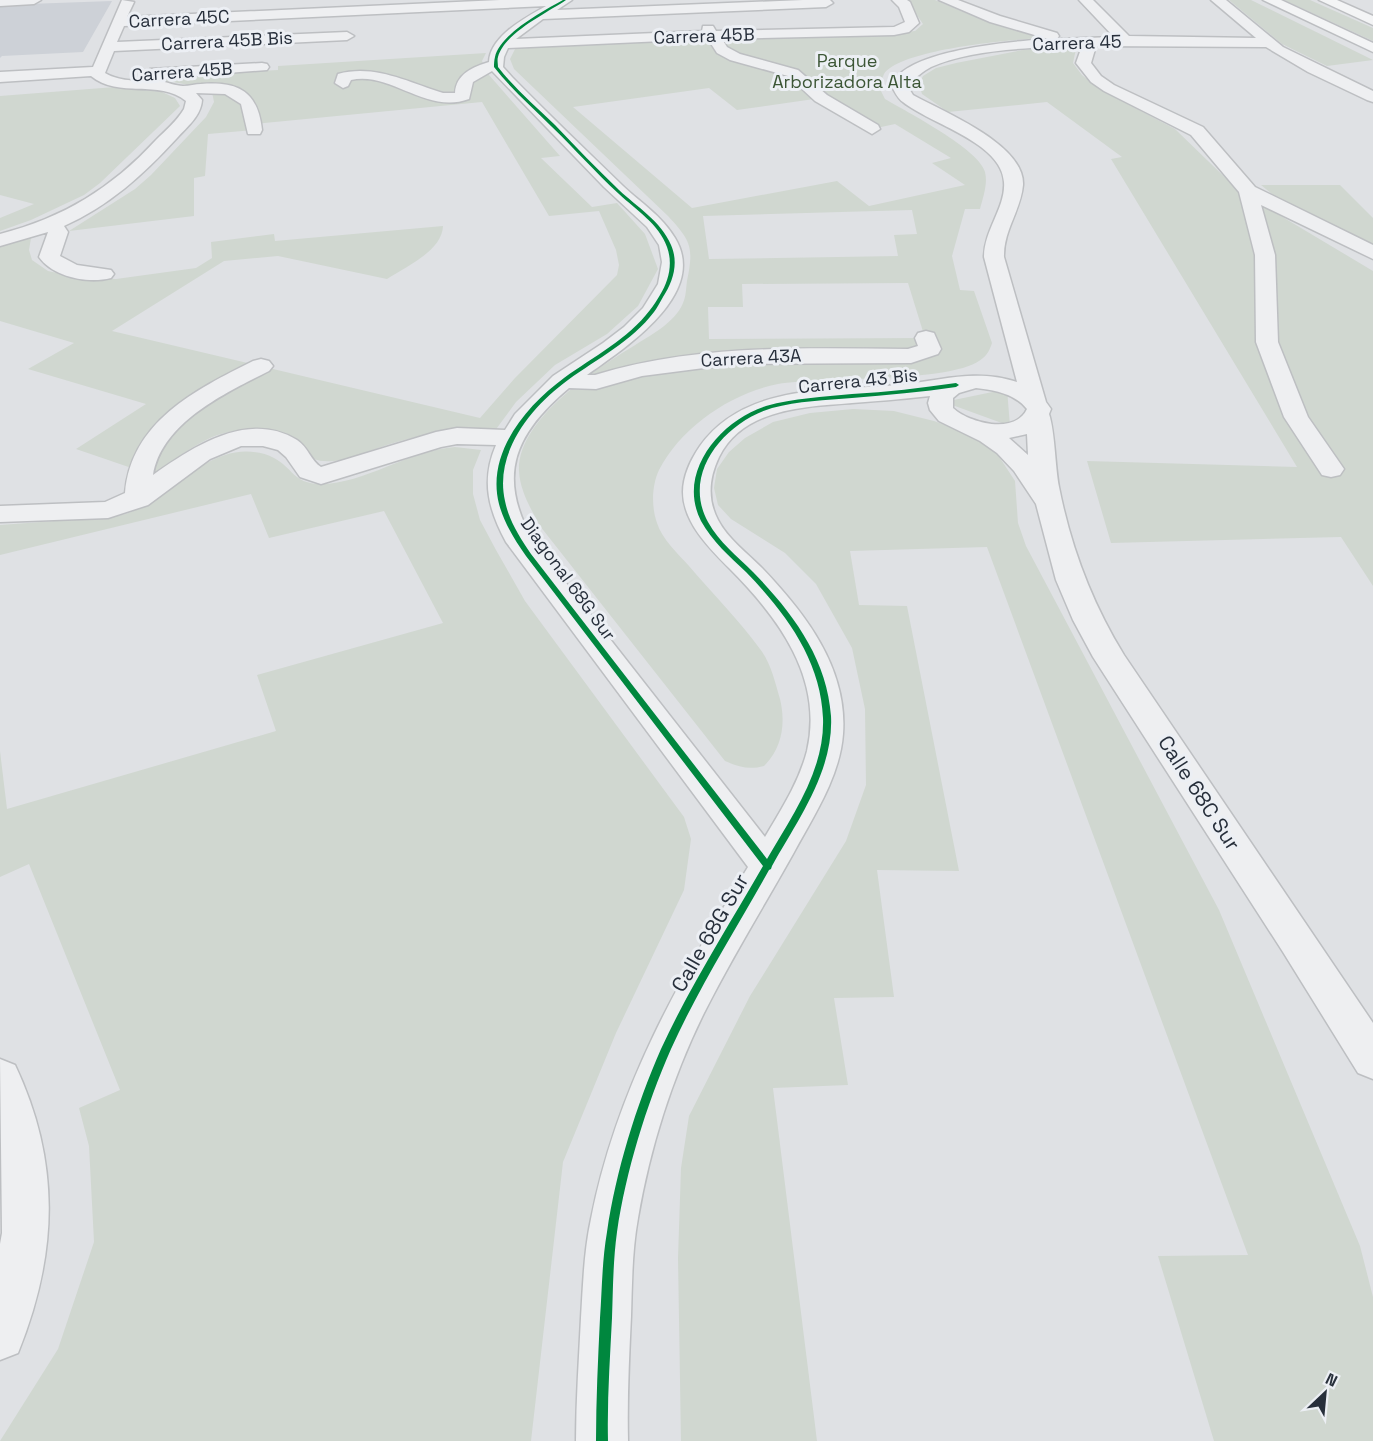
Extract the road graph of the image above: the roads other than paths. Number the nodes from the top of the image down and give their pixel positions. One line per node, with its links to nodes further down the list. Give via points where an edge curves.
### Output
1 (34, 0): 10 (street)
2 (128, 0): 17 (street)
3 (899, 0): 19 (street, Carrera 45B, via 912,23 890,32)
4 (946, 0): 18 (street)
5 (1086, 0): 23 (street)
6 (1218, 0): 24 (street)
7 (1270, 0): 27 (main road)
8 (1326, 0): 16 (main road)
9 (564, 1): 13 (street, Carrera 45C); 15 (street)
10 (0, 2)
11 (826, 3): 12 (street)
12 (696, 4): 15 (street); 19 (street)
13 (349, 5): 17 (street, Carrera 45C); 20 (street)
14 (998, 6): 18 (street)
15 (541, 15): 25 (street)
16 (1373, 21)
17 (118, 22): 26 (street)
18 (1031, 30): 22 (street)
19 (711, 35): 25 (street, Carrera 45B); 37 (street, via 722,50 735,57 793,73 821,98)
20 (347, 36): 26 (street, Carrera 45B Bis); 28 (street)
21 (1092, 40): 22 (street, Carrera 45); 23 (street, Carrera 45); 39 (street, via 1083,59 1086,68 1109,88 1197,131)
22 (1063, 41): 34 (street, Carrera 45, via 943,58 913,68)
23 (1126, 41): 24 (street, Carrera 45)
24 (1268, 43): 36 (street, via 1292,59)
25 (503, 44): 29 (street, via 496,54)
26 (107, 47): 31 (street)
27 (1373, 48)
28 (346, 53)
29 (496, 65): 33 (street, via 471,75 465,81 463,96 452,100 371,76 348,75 343,77); 47 (street, Diagonal 68G Sur, via 604,178 657,227 671,252 669,284 650,314 621,340)
30 (262, 67): 31 (street, Carrera 45B)
31 (99, 74): 32 (street, Carrera 45B); 35 (street, via 114,82)
32 (0, 77)
33 (343, 83)
34 (900, 87): 44 (street, Calle 68C Sur, via 907,98 990,145 1013,172 1014,189 994,256)
35 (181, 91): 38 (street, via 214,88 243,98 249,104); 40 (street, via 191,96 194,104 168,139 113,192)
36 (1373, 97)
37 (872, 129)
38 (254, 130)
39 (1248, 191): 42 (street); 54 (street, via 1265,255 1268,342 1296,417)
40 (52, 224): 41 (street); 43 (street, via 58,232 49,257 54,262 76,272)
41 (0, 240)
42 (1373, 254)
43 (104, 274)
44 (1014, 337): 48 (street, Calle 68C Sur, via 1012,358 1001,372); 50 (street, Calle 68C Sur)
45 (926, 338): 47 (street, Carrera 43A, via 930,349 910,356 735,357 639,369 596,382)
46 (261, 366): 55 (street, via 190,408 163,432 142,466)
47 (561, 381): 53 (street, Diagonal 68G Sur, via 529,410)
48 (963, 384): 49 (street, Carrera 43 Bis); 50 (street, via 1008,386 1027,394); 51 (street, via 945,391 940,407)
49 (835, 398): 51 (street, Carrera 43 Bis, via 910,407); 52 (street, Carrera 43 Bis, via 765,408)
50 (1037, 408): 51 (street, via 1031,423 1020,428 1006,431); 56 (street, Calle 68C Sur, via 1039,445)
51 (965, 425): 56 (street, Calle 68C Sur, via 1014,455)
52 (733, 426): 58 (street, Calle 68G Sur, via 713,446 701,466 696,497 700,513 708,530 778,604 796,629 821,682 827,718 825,752)
53 (511, 438): 55 (street, via 457,436 436,440 321,476 305,470 293,448 282,442 249,437 212,447); 58 (street, Diagonal 68G Sur, via 498,477 505,515 515,535)
54 (1331, 469)
55 (138, 499): 57 (street, via 108,510)
56 (1052, 512): 59 (street, Calle 68C Sur, via 1070,577 1099,637)
57 (0, 514)
58 (768, 867): 62 (street, Calle 68G Sur, via 691,1000 666,1052 631,1153 616,1206 609,1258)
59 (1373, 1060)
60 (0, 1078): 61 (street, via 24,1157 26,1233 11,1306)
61 (0, 1335)
62 (602, 1441)

